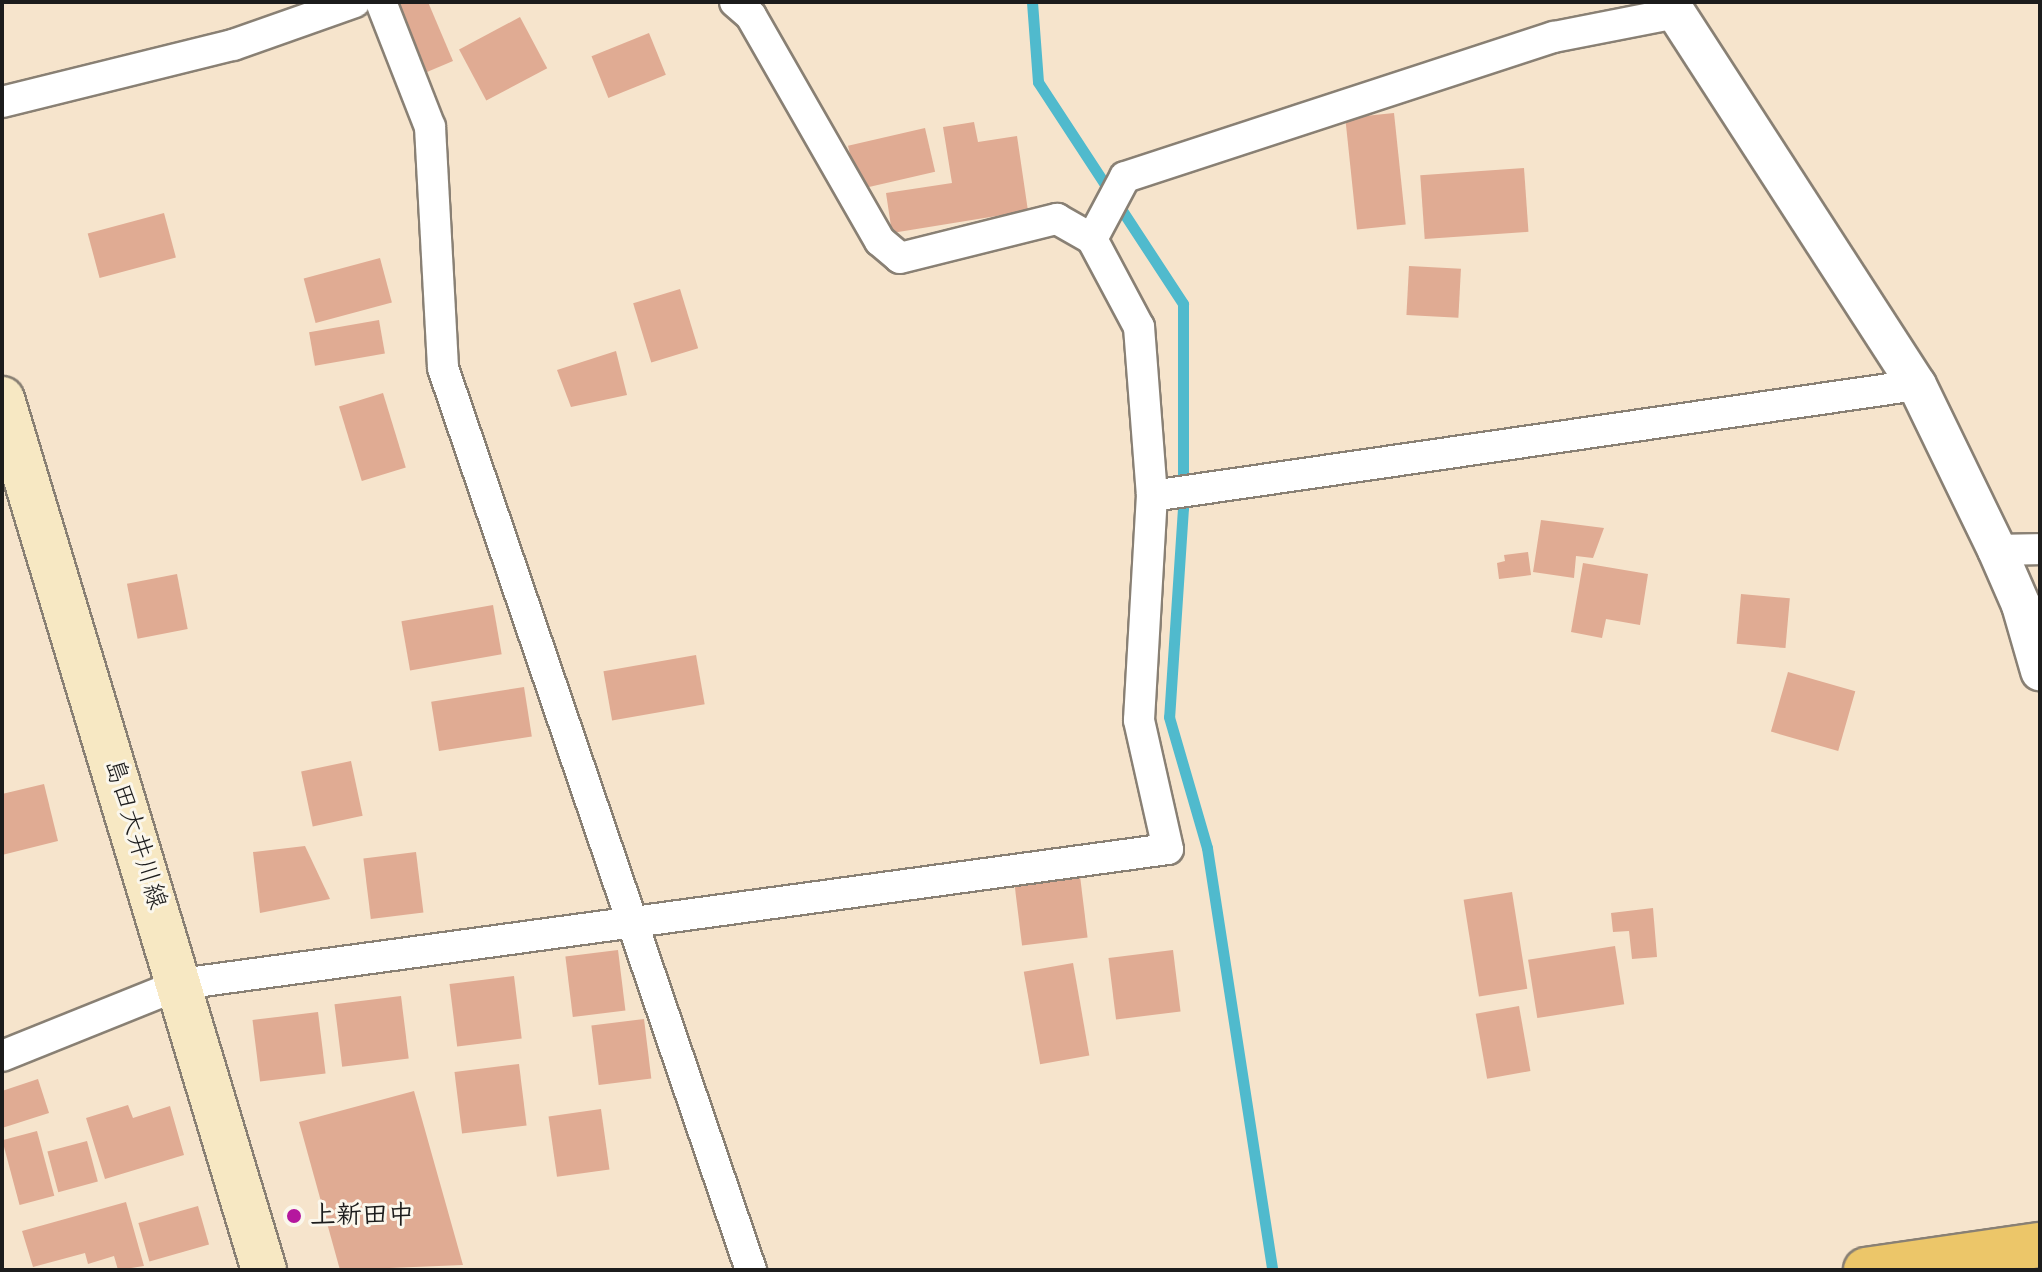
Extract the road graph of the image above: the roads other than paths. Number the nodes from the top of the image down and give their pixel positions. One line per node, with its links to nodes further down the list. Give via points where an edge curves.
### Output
1 (355, 2): 5 (street, via 233,45)
2 (381, 2): 13 (street, via 430,127 443,368)
3 (735, 2): 6 (street, via 751,16 880,241 900,258 1057,219)
4 (1672, 7): 6 (street, via 1554,37 1125,177); 7 (street)
5 (2, 102)
6 (1095, 230): 9 (street, via 1139,327)
7 (1917, 385): 9 (street); 11 (street)
8 (3, 407): 14 (main road, 島田大井川線)
9 (1152, 496): 13 (street, via 1139,720 1168,849)
10 (2040, 549): 11 (street)
11 (1997, 550): 12 (street)
12 (2040, 671)
13 (631, 921): 14 (street); 18 (street)
14 (181, 984): 15 (street); 17 (main road, 島田大井川線)
15 (2, 1056)
16 (2040, 1245): 19 (main road)
17 (264, 1270)
18 (751, 1270)
19 (1866, 1270)

